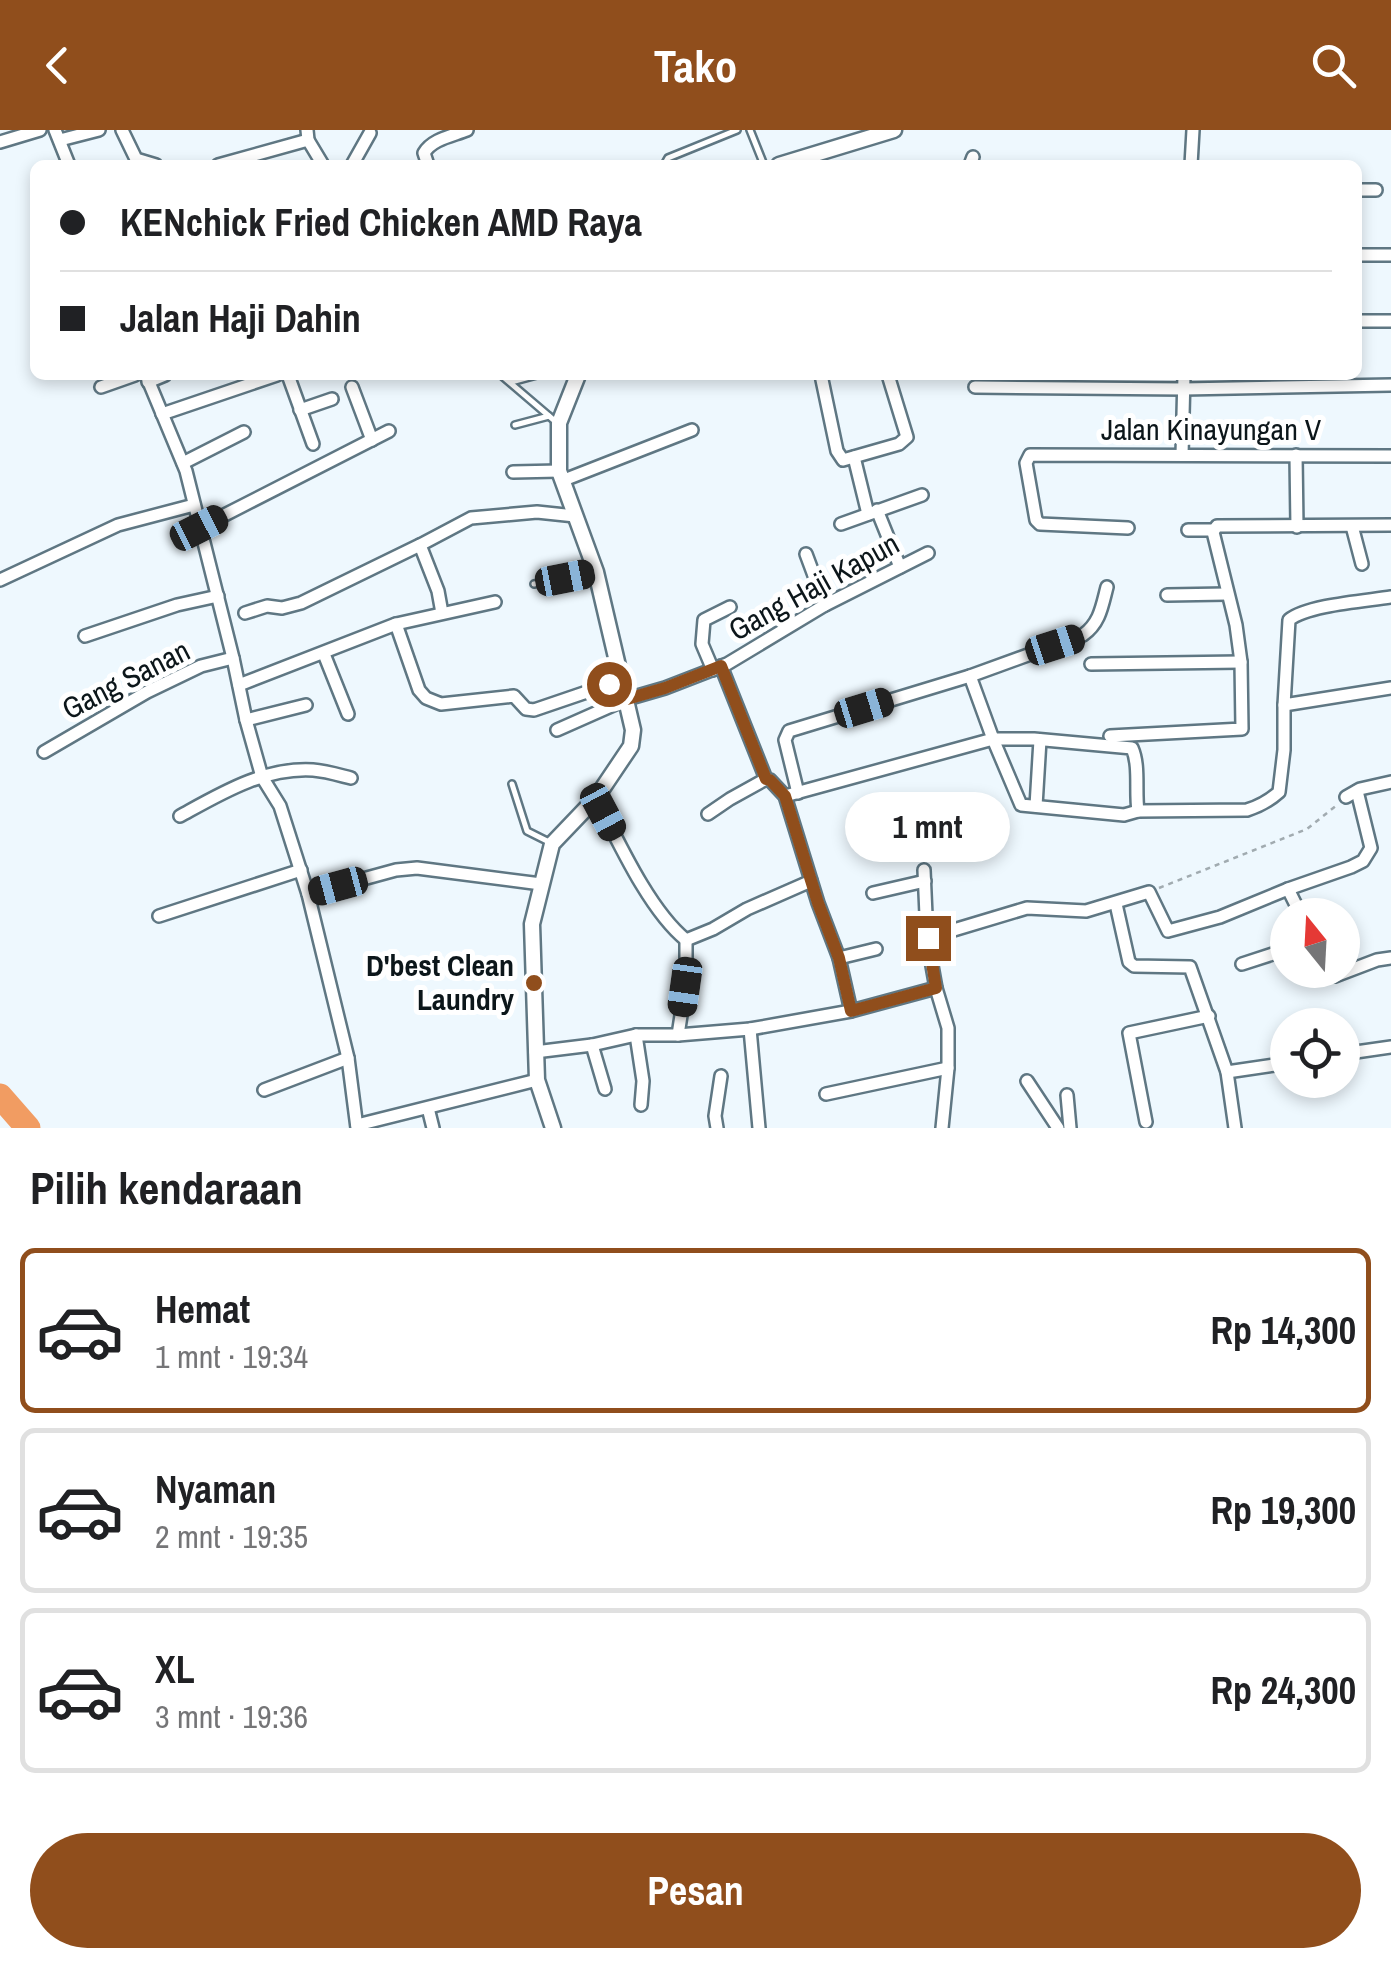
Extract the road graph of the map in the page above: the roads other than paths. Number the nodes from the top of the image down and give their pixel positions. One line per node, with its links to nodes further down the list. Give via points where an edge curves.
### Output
1 (40, 130): 12 (street)
2 (99, 130): 10 (street)
3 (122, 130): 14 (street)
4 (467, 130): 18 (street, via 426,148)
5 (737, 130): 19 (lane)
6 (750, 130): 20 (lane)
7 (891, 130): 21 (street)
8 (1192, 130): 22 (street)
9 (370, 133): 17 (street)
10 (58, 135): 13 (street)
11 (307, 135): 15 (street); 16 (street)
12 (0, 142)
13 (67, 160)
14 (139, 160)
15 (233, 160)
16 (320, 160)
17 (355, 160)
18 (426, 160)
19 (667, 160)
20 (762, 160)
21 (808, 160)
22 (1192, 160)
23 (1362, 190): 24 (street)
24 (1376, 190)
25 (1362, 255): 26 (street)
26 (1391, 255)
27 (1362, 321): 28 (street)
28 (1391, 321)
29 (121, 380): 41 (street)
30 (148, 380): 46 (street)
31 (262, 380): 46 (street)
32 (290, 380): 45 (street)
33 (507, 380): 38 (lane)
34 (518, 380): 38 (lane)
35 (575, 380): 47 (street)
36 (822, 380): 57 (street, via 837,451 843,460)
37 (890, 380): 57 (street, via 907,438)
38 (510, 382): 47 (lane)
39 (1184, 382): 40 (street); 43 (street); 54 (street)
40 (1391, 385)
41 (101, 387)
42 (352, 387): 52 (street)
43 (975, 387)
44 (332, 399): 45 (street)
45 (300, 410): 53 (street)
46 (162, 414): 58 (street)
47 (554, 420): 48 (lane); 60 (street)
48 (515, 424)
49 (692, 430): 60 (street)
50 (390, 431): 52 (street)
51 (244, 432): 58 (street)
52 (372, 440): 69 (street)
53 (313, 444)
54 (1182, 455): 55 (street, Jalan Kinayungan V); 70 (street, Jalan Kinayungan V, via 1030,455 1040,524)
55 (1296, 455): 56 (street, Jalan Kinayungan V); 68 (street)
56 (1391, 456)
57 (854, 457): 63 (street)
58 (183, 464): 62 (street)
59 (513, 472): 60 (street)
60 (561, 475): 64 (street)
61 (922, 495): 63 (street)
62 (194, 505): 69 (street); 79 (street, via 118,526)
63 (873, 512): 65 (street); 77 (street)
64 (574, 516): 73 (street, via 471,518); 78 (street)
65 (841, 524)
66 (1391, 525): 67 (street)
67 (1352, 526): 68 (street); 76 (street)
68 (1297, 527): 72 (street)
69 (199, 528): 84 (street)
70 (1128, 528)
71 (1188, 530): 72 (street)
72 (1214, 530): 82 (street)
73 (420, 545): 89 (street, via 292,606); 90 (street)
74 (928, 553): 77 (street, Gang Haji Kapun)
75 (806, 554): 87 (street)
76 (1362, 564)
77 (900, 567): 87 (street, Gang Haji Kapun)
78 (596, 572): 80 (lane); 99 (street)
79 (0, 580)
80 (534, 584)
81 (1106, 588): 98 (street, via 1096,624 1083,635)
82 (1227, 594): 83 (street); 95 (street)
83 (1167, 595)
84 (218, 596): 92 (street); 94 (street)
85 (1391, 597): 104 (street, via 1292,616)
86 (494, 602): 90 (street)
87 (825, 605): 97 (street, Gang Haji Kapun)
88 (730, 608): 97 (street, via 704,620 702,644)
89 (246, 613)
90 (442, 613): 91 (street)
91 (396, 624): 93 (street); 99 (street, via 419,690 441,704 514,696 534,710)
92 (85, 636)
93 (324, 654): 100 (street); 105 (street)
94 (233, 658): 100 (street); 111 (street, Gang Sanan, via 201,666)
95 (1241, 662): 96 (street); 108 (street, via 1242,729)
96 (1091, 664)
97 (717, 668): 102 (street, Gang Haji Kapun); 114 (street)
98 (970, 676): 109 (street); 117 (street, via 789,732)
99 (622, 680): 102 (street)
100 (239, 685): 106 (street)
101 (1391, 688): 104 (street)
102 (627, 699): 107 (street, Gang Haji Kapun); 118 (street, via 631,746)
103 (306, 705): 106 (street)
104 (1284, 705): 120 (street, via 1282,776 1269,801 1247,810)
105 (348, 714)
106 (246, 720): 112 (street)
107 (557, 730)
108 (1110, 736)
109 (993, 739): 110 (street); 117 (street); 119 (street, via 1022,805)
110 (1040, 740): 119 (street); 120 (street, via 1132,748)
111 (44, 752)
112 (262, 777): 113 (street, via 308,769); 122 (street); 124 (street, via 280,806)
113 (352, 778)
114 (766, 779): 117 (street); 121 (street)
115 (1391, 782): 127 (street, via 1352,794 1370,848 1363,860)
116 (512, 784): 123 (lane, via 527,832)
117 (792, 794): 125 (street)
118 (596, 798): 123 (street); 134 (street, via 666,921)
119 (1036, 806): 120 (street)
120 (1138, 811)
121 (708, 814)
122 (180, 816)
123 (552, 844): 126 (street)
124 (301, 870): 128 (street); 132 (street)
125 (811, 881): 134 (street); 137 (street)
126 (540, 884): 128 (street, via 417,868); 150 (street, via 532,924)
127 (1288, 889): 130 (street); 131 (street, via 1168,931 1149,892)
128 (308, 894): 151 (street)
129 (873, 894): 133 (street, via 925,875)
130 (1292, 898)
131 (1116, 904): 133 (street, via 1026,908); 143 (street, via 1129,962 1190,967)
132 (159, 916)
133 (928, 938): 141 (street)
134 (686, 940): 145 (street)
135 (876, 948): 137 (street)
136 (1270, 955): 139 (street)
137 (839, 958): 142 (street)
138 (1391, 958): 140 (street)
139 (1242, 964)
140 (1360, 966)
141 (936, 988): 142 (street); 153 (street, via 948,1028)
142 (851, 1011): 144 (street)
143 (1209, 1016): 154 (street); 164 (street, via 1129,1033)
144 (750, 1030): 145 (street); 169 (street)
145 (678, 1034): 146 (street)
146 (636, 1035): 147 (street); 162 (street)
147 (592, 1045): 150 (street); 159 (street)
148 (1391, 1046): 149 (street)
149 (1360, 1051)
150 (535, 1052): 156 (street)
151 (348, 1058): 158 (street); 165 (street)
152 (1270, 1065): 154 (street)
153 (948, 1068): 160 (street); 170 (street)
154 (1227, 1072): 173 (street)
155 (720, 1076): 168 (street)
156 (537, 1080): 163 (street); 167 (street)
157 (1027, 1082): 171 (street)
158 (264, 1090)
159 (605, 1090)
160 (826, 1094)
161 (1067, 1094): 172 (street)
162 (641, 1105)
163 (428, 1108): 165 (street); 166 (street)
164 (1146, 1122)
165 (357, 1127)
166 (433, 1128)
167 (553, 1128)
168 (717, 1128)
169 (758, 1128)
170 (942, 1128)
171 (1058, 1128)
172 (1070, 1128)
173 (1235, 1128)

